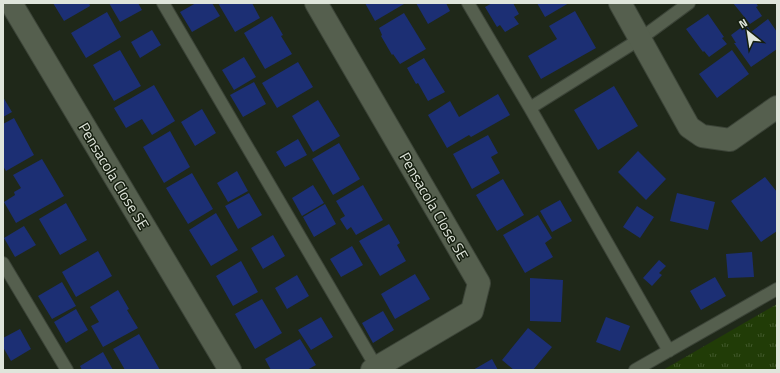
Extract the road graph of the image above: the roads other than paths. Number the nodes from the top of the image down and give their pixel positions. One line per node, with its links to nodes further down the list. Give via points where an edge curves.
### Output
1 (11, 3): 15 (street, Pensacola Close SE)
2 (163, 3): 13 (lane)
3 (316, 3): 13 (street, Pensacola Close SE, via 479,283 472,311)
4 (468, 3): 9 (lane)
5 (620, 3): 7 (street)
6 (688, 3): 7 (lane)
7 (640, 39): 8 (street, via 689,127 702,136 730,140); 9 (lane)
8 (777, 107)
9 (530, 108): 12 (lane)
10 (3, 263): 14 (lane)
11 (777, 289): 12 (lane)
12 (669, 351): 16 (lane)
13 (376, 369)
14 (67, 370)
15 (230, 370)
16 (636, 370)

